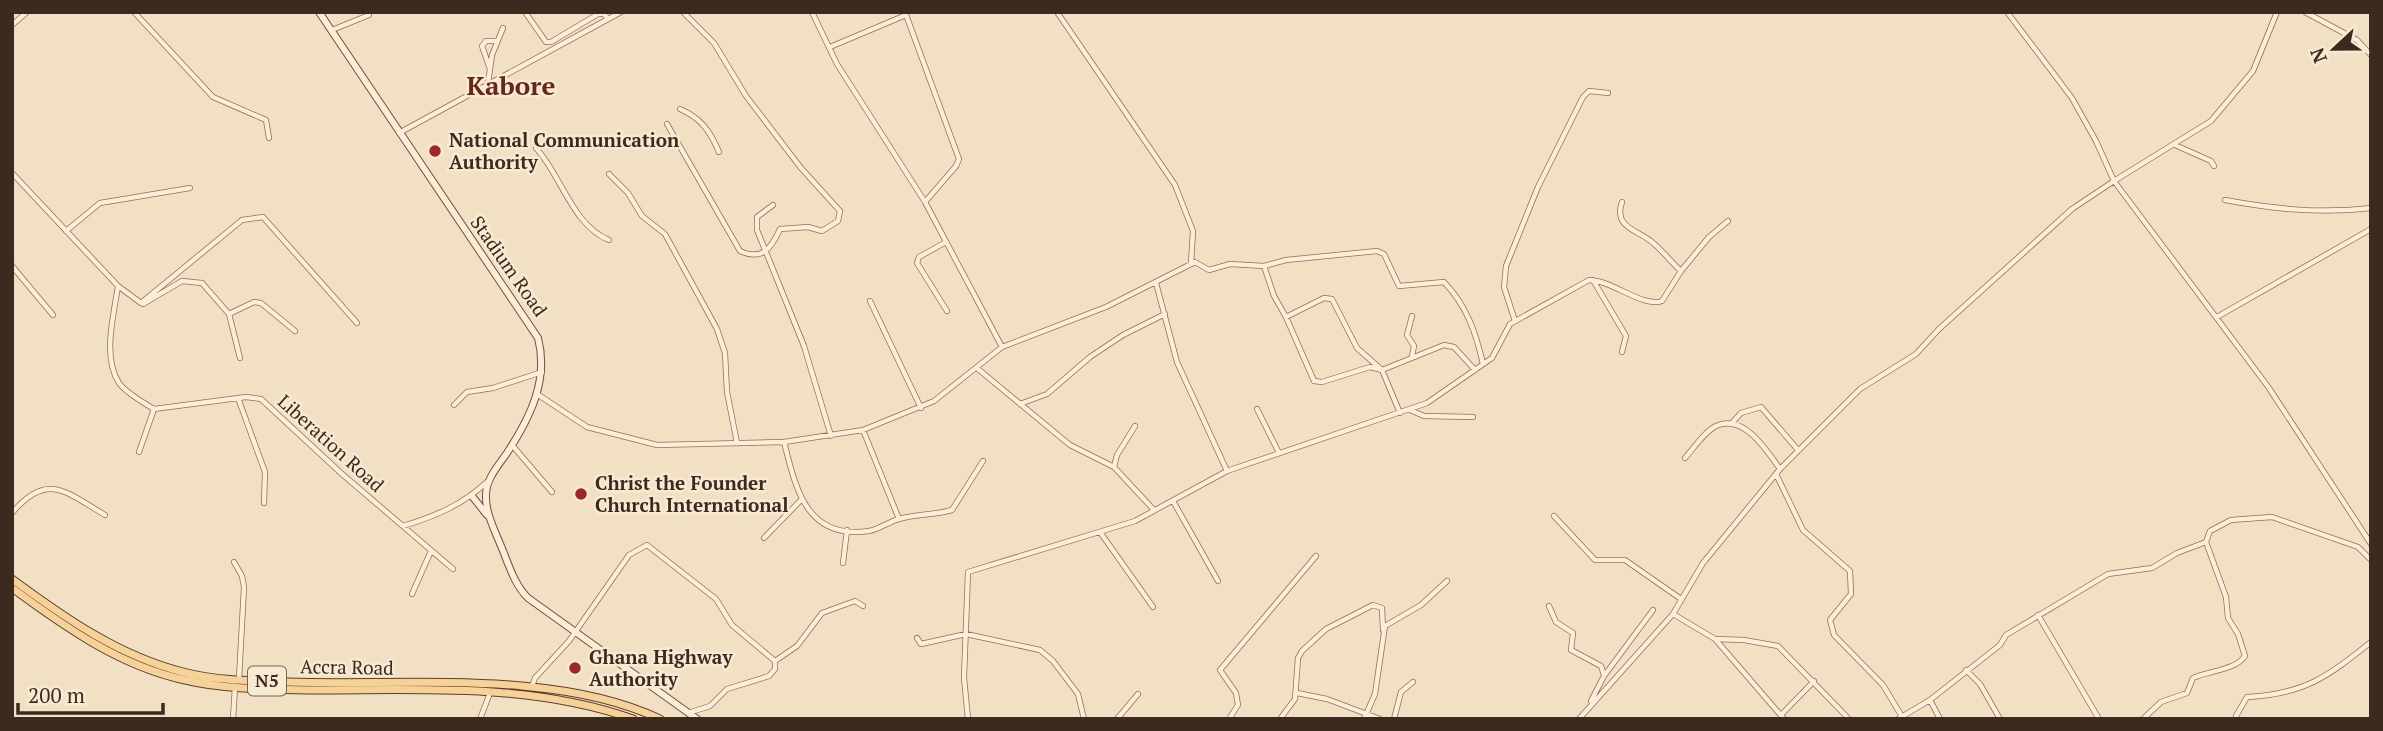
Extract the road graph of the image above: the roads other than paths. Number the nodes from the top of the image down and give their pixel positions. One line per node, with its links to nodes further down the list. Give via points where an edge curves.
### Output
1 (27, 12): 15 (street)
2 (134, 12): 27 (street, via 213,97 266,120)
3 (320, 12): 17 (main road, Stadium Road)
4 (525, 12): 14 (street, via 546,42 598,14)
5 (621, 12): 14 (street)
6 (683, 12): 46 (street, via 714,43 746,96 840,211 838,221 822,231 780,229)
7 (812, 12): 19 (street)
8 (1057, 12): 47 (street, via 1175,184 1194,231)
9 (2007, 12): 34 (street, via 2072,98)
10 (2277, 12): 28 (street, via 2246,80 2205,127)
11 (2305, 12): 20 (street, via 2357,40)
12 (906, 14): 19 (street); 37 (street, via 959,159)
13 (369, 15): 17 (street)
14 (608, 19): 22 (street)
15 (12, 25)
16 (503, 28): 18 (street)
17 (332, 30): 26 (main road, Stadium Road)
18 (497, 41): 21 (street); 21 (street, via 482,46)
19 (830, 47): 37 (street)
20 (2371, 55)
21 (490, 70): 22 (street)
22 (488, 84): 26 (street)
23 (1608, 93): 63 (street, via 1589,90 1577,107 1512,246 1504,286)
24 (680, 109): 30 (street, via 703,123)
25 (667, 124): 46 (street, via 736,248 753,257)
26 (398, 133): 74 (main road, Stadium Road, via 527,317 538,338)
27 (269, 138)
28 (2174, 145): 31 (street); 34 (street)
29 (536, 148): 44 (street, via 588,226)
30 (719, 152)
31 (2214, 166)
32 (12, 173): 43 (street)
33 (609, 174): 90 (street, via 642,216 665,234 717,329 725,353)
34 (2113, 181): 62 (street); 92 (street, via 2072,209 1923,348 1860,389)
35 (190, 188): 43 (street, via 100,203)
36 (2225, 200): 40 (street, via 2303,212)
37 (925, 202): 45 (street)
38 (1622, 202): 50 (street, via 1623,224 1655,244)
39 (773, 205): 46 (street, via 757,217)
40 (2371, 208)
41 (1728, 221): 50 (street)
42 (2371, 229): 62 (street)
43 (66, 231): 53 (street)
44 (609, 240)
45 (946, 242): 56 (street, via 919,257 917,263); 66 (street)
46 (765, 252): 88 (street, via 804,346)
47 (1191, 265): 48 (street, via 1197,263 1209,270 1230,264); 52 (street)
48 (1264, 266): 61 (street); 70 (street, via 1286,260 1384,254 1399,286 1444,282 1470,318)
49 (12, 267): 59 (street)
50 (1681, 271): 51 (street, via 1667,295 1655,303)
51 (1593, 280): 63 (street); 67 (street, via 1626,336)
52 (1156, 284): 58 (street); 66 (street)
53 (118, 286): 55 (street); 80 (street, via 111,321 114,373 124,388)
54 (870, 301): 79 (street)
55 (141, 303): 57 (street, via 182,281 194,280 202,282); 64 (street, via 242,220 263,217)
56 (947, 312)
57 (229, 314): 65 (street, via 261,303); 69 (street)
58 (1165, 314): 77 (street, via 1090,357 1047,394); 99 (street, via 1177,362)
59 (53, 315)
60 (1412, 316): 68 (street, via 1407,335 1414,346)
61 (1286, 317): 72 (street, via 1324,298 1332,299 1357,348); 72 (street, via 1314,381 1370,367)
62 (2217, 317): 118 (street)
63 (1515, 321): 70 (street, via 1492,358)
64 (357, 323)
65 (295, 331)
66 (1002, 347): 71 (street)
67 (1622, 352)
68 (1412, 356): 72 (street); 73 (street, via 1444,345 1454,347)
69 (240, 358)
70 (1483, 364): 73 (street)
71 (978, 369): 77 (street); 79 (street)
72 (1382, 370): 83 (street)
73 (1475, 370): 82 (street)
74 (543, 372): 75 (main road, Stadium Road); 78 (street, via 467,392)
75 (537, 394): 90 (street, via 587,427 621,437 657,445); 91 (main road, Stadium Road)
76 (238, 398): 80 (street, Liberation Road); 106 (street, via 265,472); 113 (street, Liberation Road, via 261,399)
77 (1020, 404): 97 (street, via 1070,445)
78 (454, 405)
79 (921, 408): 87 (street)
80 (154, 409): 93 (street)
81 (1257, 409): 94 (street)
82 (1410, 410): 83 (street); 84 (street, via 1424,416)
83 (1400, 413): 94 (street)
84 (1473, 417)
85 (1731, 424): 92 (street, via 1741,413 1762,407); 95 (street, via 1713,428); 98 (street, via 1750,432)
86 (1135, 426): 97 (street)
87 (863, 430): 88 (street); 111 (street)
88 (831, 436): 89 (street)
89 (784, 442): 90 (street); 104 (street)
90 (737, 443)
91 (512, 445): 101 (main road, Stadium Road); 102 (street)
92 (1798, 450): 98 (street)
93 (139, 452)
94 (1279, 453): 99 (street)
95 (1685, 458)
96 (984, 461): 111 (street, via 952,510)
97 (1114, 467): 107 (street)
98 (1780, 469): 100 (street)
99 (1227, 471): 105 (street)
100 (1776, 474): 130 (street, via 1703,563); 159 (street, via 1803,530 1850,571 1851,594 1833,612 1831,628 1882,685)
101 (489, 480): 103 (street); 112 (main road, via 486,500)
102 (552, 492)
103 (472, 496): 112 (main road); 113 (street, via 435,517)
104 (801, 500): 114 (street, via 823,523); 116 (street)
105 (1173, 501): 107 (street); 126 (street)
106 (264, 503)
107 (1154, 510): 115 (street)
108 (12, 513): 109 (street, via 34,491 59,488)
109 (105, 515)
110 (1554, 516): 130 (street, via 1595,560 1625,560)
111 (899, 519): 114 (street, via 870,531)
112 (491, 520): 137 (main road, via 517,585 528,598)
113 (402, 526): 119 (street, Liberation Road)
114 (847, 530): 123 (street)
115 (1100, 532): 133 (street); 139 (street, via 968,572)
116 (764, 538)
117 (2206, 542): 121 (street, via 2210,531 2231,520 2272,517 2358,547); 136 (street, via 2152,568 2108,573); 177 (street, via 2226,597 2228,618 2245,656 2234,666 2193,678 2187,692 2161,702)
118 (2371, 544)
119 (431, 551): 124 (street, Liberation Road); 129 (street)
120 (1316, 555): 168 (street, via 1220,670 1238,699)
121 (2371, 561)
122 (234, 562): 148 (street, via 244,587)
123 (843, 563)
124 (453, 569)
125 (12, 579): 148 (main road, Accra Road / N5, via 70,621 128,653 185,673)
126 (1218, 581)
127 (1447, 581): 138 (street, via 1421,606 1389,622)
128 (12, 588): 148 (main road, Accra Road / N5, via 66,627 125,659 184,680)
129 (412, 594)
130 (1681, 598): 135 (street)
131 (863, 606): 143 (street, via 855,601 827,609 797,646)
132 (1549, 606): 145 (street, via 1556,622 1573,633 1571,650 1601,666)
133 (1153, 607)
134 (1653, 610): 145 (street)
135 (1673, 614): 141 (street); 154 (street)
136 (2038, 615): 144 (street, via 2006,635 2000,645); 176 (street)
137 (575, 630): 143 (street, via 629,555 647,545 716,599 732,625); 149 (street); 155 (main road)
138 (1383, 630): 151 (street, via 1379,605 1326,629 1298,658); 156 (street, via 1379,671)
139 (966, 634): 140 (street, via 921,644); 165 (street, via 964,703); 166 (street, via 1047,655 1078,694)
140 (917, 638)
141 (1715, 639): 146 (street, via 1778,646); 158 (street)
142 (2371, 642): 157 (street, via 2312,685 2247,697)
143 (775, 661): 155 (street, via 769,676 727,689 710,706)
144 (1966, 670): 153 (street); 175 (street, via 1980,684)
145 (1604, 676): 154 (street)
146 (1814, 681): 158 (street); 173 (street)
147 (1413, 682): 171 (street, via 1401,692)
148 (237, 684): 149 (main road, Accra Road / N5); 150 (main road, Accra Road / N5); 160 (street)
149 (532, 687): 163 (main road, Accra Road / N5, via 581,693)
150 (490, 692): 161 (street); 162 (main road, Accra Road / N5, via 579,703)
151 (1297, 693): 156 (street); 169 (street)
152 (1138, 694): 167 (street)
153 (1930, 700): 159 (street); 174 (street)
154 (1588, 705): 172 (street)
155 (688, 713): 164 (main road)
156 (1366, 716): 170 (street)
157 (2236, 716)
158 (1783, 717)
159 (1899, 717)
160 (233, 719)
161 (480, 719)
162 (633, 719)
163 (660, 719)
164 (696, 719)
165 (968, 719)
166 (1084, 719)
167 (1117, 719)
168 (1229, 719)
169 (1280, 719)
170 (1380, 719)
171 (1394, 719)
172 (1579, 719)
173 (1849, 719)
174 (1940, 719)
175 (2000, 719)
176 (2099, 719)
177 (2143, 719)

